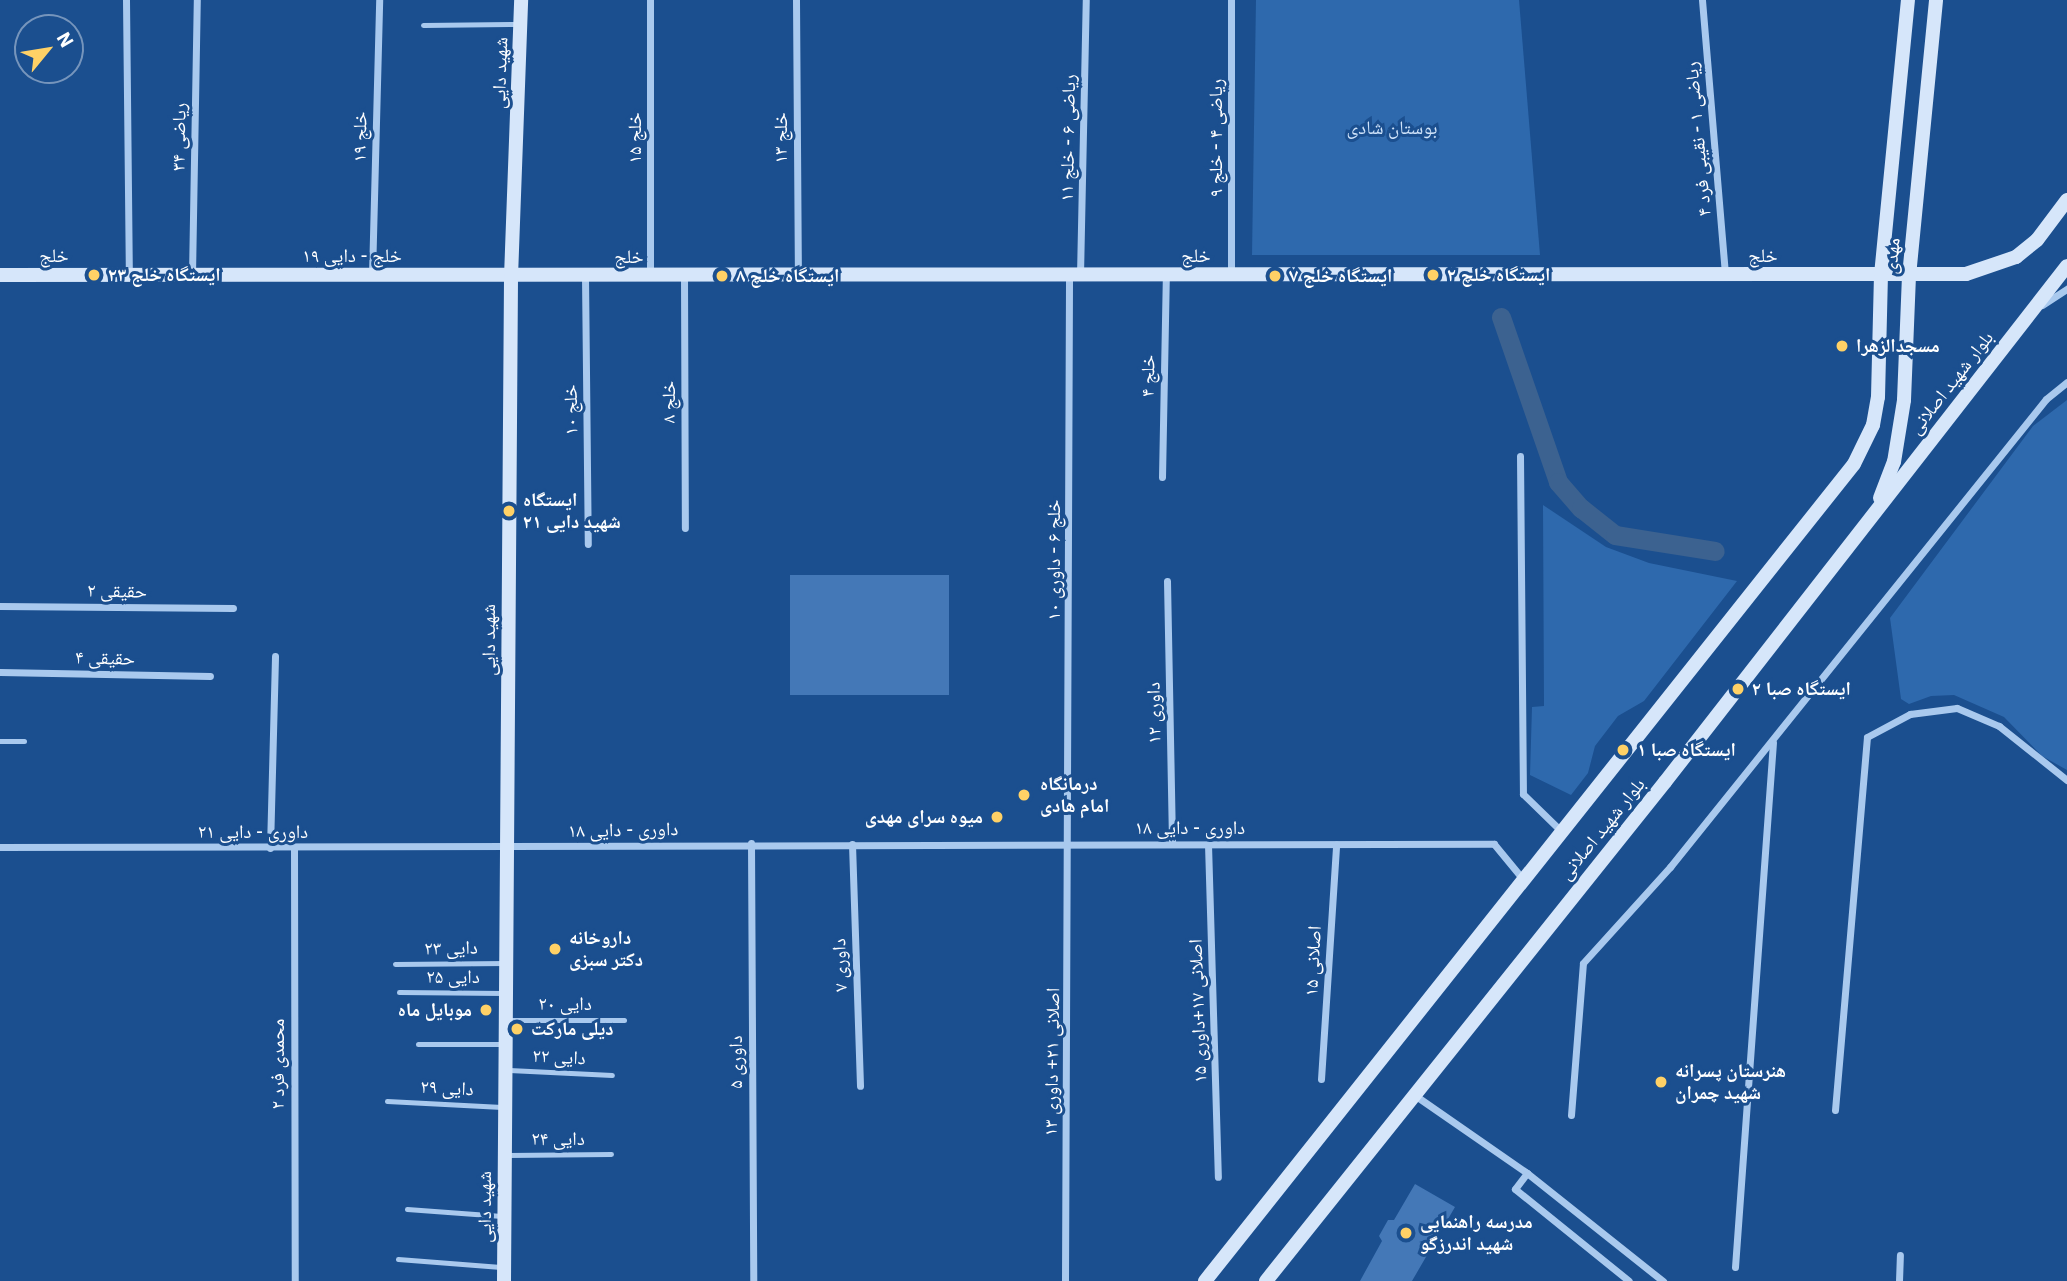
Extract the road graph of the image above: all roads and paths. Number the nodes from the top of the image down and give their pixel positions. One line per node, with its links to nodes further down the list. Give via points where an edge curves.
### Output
1 (126, 0): 17 (street)
2 (197, 0): 18 (street, ریاضی ۳۴)
3 (379, 0): 21 (street, خلج ۱۹)
4 (521, 0): 12 (main road, شهید دایی)
5 (650, 0): 24 (street, خلج ۱۵)
6 (796, 0): 26 (street, خلج ۱۳)
7 (1086, 0): 27 (street, ریاضی ۶ - خلج ۱۱)
8 (1231, 0): 29 (street, ریاضی ۴ - خلج ۹)
9 (1702, 0): 19 (street, ریاضی ۱ - نقیبی فرد ۴)
10 (1908, 0): 20 (main road, مهدی)
11 (1936, 0): 30 (main road, مهدی)
12 (521, 24): 13 (lane); 22 (main road, شهید دایی)
13 (423, 25)
14 (2067, 200): 30 (main road, via 2037,240 1997,267 1966,274)
15 (2067, 266): 32 (main road, بلوار شهید اصلانی)
16 (0, 275): 17 (main road, خلج)
17 (129, 275): 18 (main road, خلج)
18 (192, 275): 21 (main road, خلج - دایی ۱۹)
19 (1725, 275): 20 (main road, خلج); 29 (main road, خلج)
20 (1881, 275): 30 (main road, خلج); 35 (main road, مهدی, via 1878,397 1873,425)
21 (372, 276): 22 (main road, خلج - دایی ۱۹)
22 (511, 276): 23 (main road, خلج); 60 (main road, شهید دایی)
23 (586, 276): 24 (main road, خلج); 39 (street, خلج ۱۰)
24 (650, 276): 25 (main road, خلج)
25 (684, 276): 26 (main road, خلج); 38 (street, خلج ۸)
26 (798, 276): 27 (main road, خلج)
27 (1075, 276): 28 (main road, خلج); 53 (street, خلج ۶ - داوری ۱۰)
28 (1166, 276): 29 (main road, خلج); 36 (street, خلج ۴)
29 (1231, 276)
30 (1909, 276): 37 (main road, مهدی, via 1905,400 1894,462)
31 (2067, 289): 32 (street)
32 (2032, 312): 37 (main road, بلوار شهید اصلانی)
33 (2067, 382): 48 (street, via 2046,399)
34 (1521, 456): 50 (street, via 1522,794)
35 (1854, 464): 50 (main road, بلوار شهید اصلانی)
36 (1162, 477)
37 (1874, 513): 74 (main road, بلوار شهید اصلانی)
38 (685, 527)
39 (588, 544)
40 (1167, 581): 54 (street, داوری ۱۲)
41 (0, 606): 42 (street, حقیقی ۲)
42 (233, 608)
43 (275, 656): 58 (street)
44 (0, 672): 45 (street, حقیقی ۴)
45 (211, 676)
46 (0, 741): 47 (lane)
47 (24, 741)
48 (1773, 741): 78 (street, via 1670,867 1583,963); 87 (street)
49 (2067, 780): 77 (street, via 1999,726 1957,708 1910,713 1867,737)
50 (1560, 830): 61 (main road, بلوار شهید اصلانی)
51 (751, 844): 52 (street, داوری - دایی ۱۸); 60 (street, داوری - دایی ۱۸); 90 (street, داوری ۵)
52 (852, 844): 53 (street, داوری - دایی ۱۸); 73 (street, داوری ۷)
53 (1070, 844): 54 (street, داوری - دایی ۱۸); 91 (street, اصلانی ۲۱+ داوری ۱۳)
54 (1171, 844): 55 (street, داوری - دایی ۱۸)
55 (1208, 844): 56 (street, داوری - دایی ۱۸); 82 (street, اصلانی ۱۷+داوری ۱۵)
56 (1336, 844): 61 (street, داوری - دایی ۱۸, via 1494,844); 72 (street, اصلانی ۱۵)
57 (0, 847): 58 (street, داوری - دایی ۲۱)
58 (270, 848): 59 (street, داوری - دایی ۲۱)
59 (293, 848): 60 (street, داوری - دایی ۲۱); 89 (street, محمدی فرد ۲)
60 (507, 848): 62 (main road, شهید دایی)
61 (1522, 878): 92 (main road, بلوار شهید اصلانی)
62 (506, 963): 63 (lane, دایی ۲۳); 65 (main road, شهید دایی)
63 (395, 964)
64 (399, 992): 65 (lane, دایی ۲۵)
65 (506, 993): 66 (main road, شهید دایی)
66 (506, 1020): 67 (lane, دایی ۲۰); 69 (main road, شهید دایی)
67 (624, 1020)
68 (418, 1044): 69 (lane)
69 (506, 1044): 70 (main road, شهید دایی)
70 (505, 1070): 71 (lane, دایی ۲۲); 76 (main road, شهید دایی)
71 (612, 1076)
72 (1321, 1079)
73 (860, 1086)
74 (1412, 1094): 81 (street); 93 (main road, بلوار شهید اصلانی)
75 (387, 1101): 76 (lane, دایی ۲۹)
76 (505, 1107): 80 (main road, شهید دایی)
77 (1835, 1110)
78 (1571, 1115)
79 (611, 1154): 80 (lane, دایی ۲۴)
80 (505, 1155): 84 (main road, شهید دایی)
81 (1527, 1173): 94 (street, via 1515,1189); 95 (street)
82 (1219, 1177)
83 (407, 1209): 84 (lane)
84 (505, 1216): 88 (main road, شهید دایی)
85 (1900, 1255): 96 (street)
86 (398, 1259): 88 (lane)
87 (1735, 1267)
88 (504, 1274)
89 (295, 1281)
90 (752, 1281)
91 (1065, 1281)
92 (1205, 1281)
93 (1266, 1281)
94 (1629, 1281)
95 (1663, 1281)
96 (1899, 1281)

